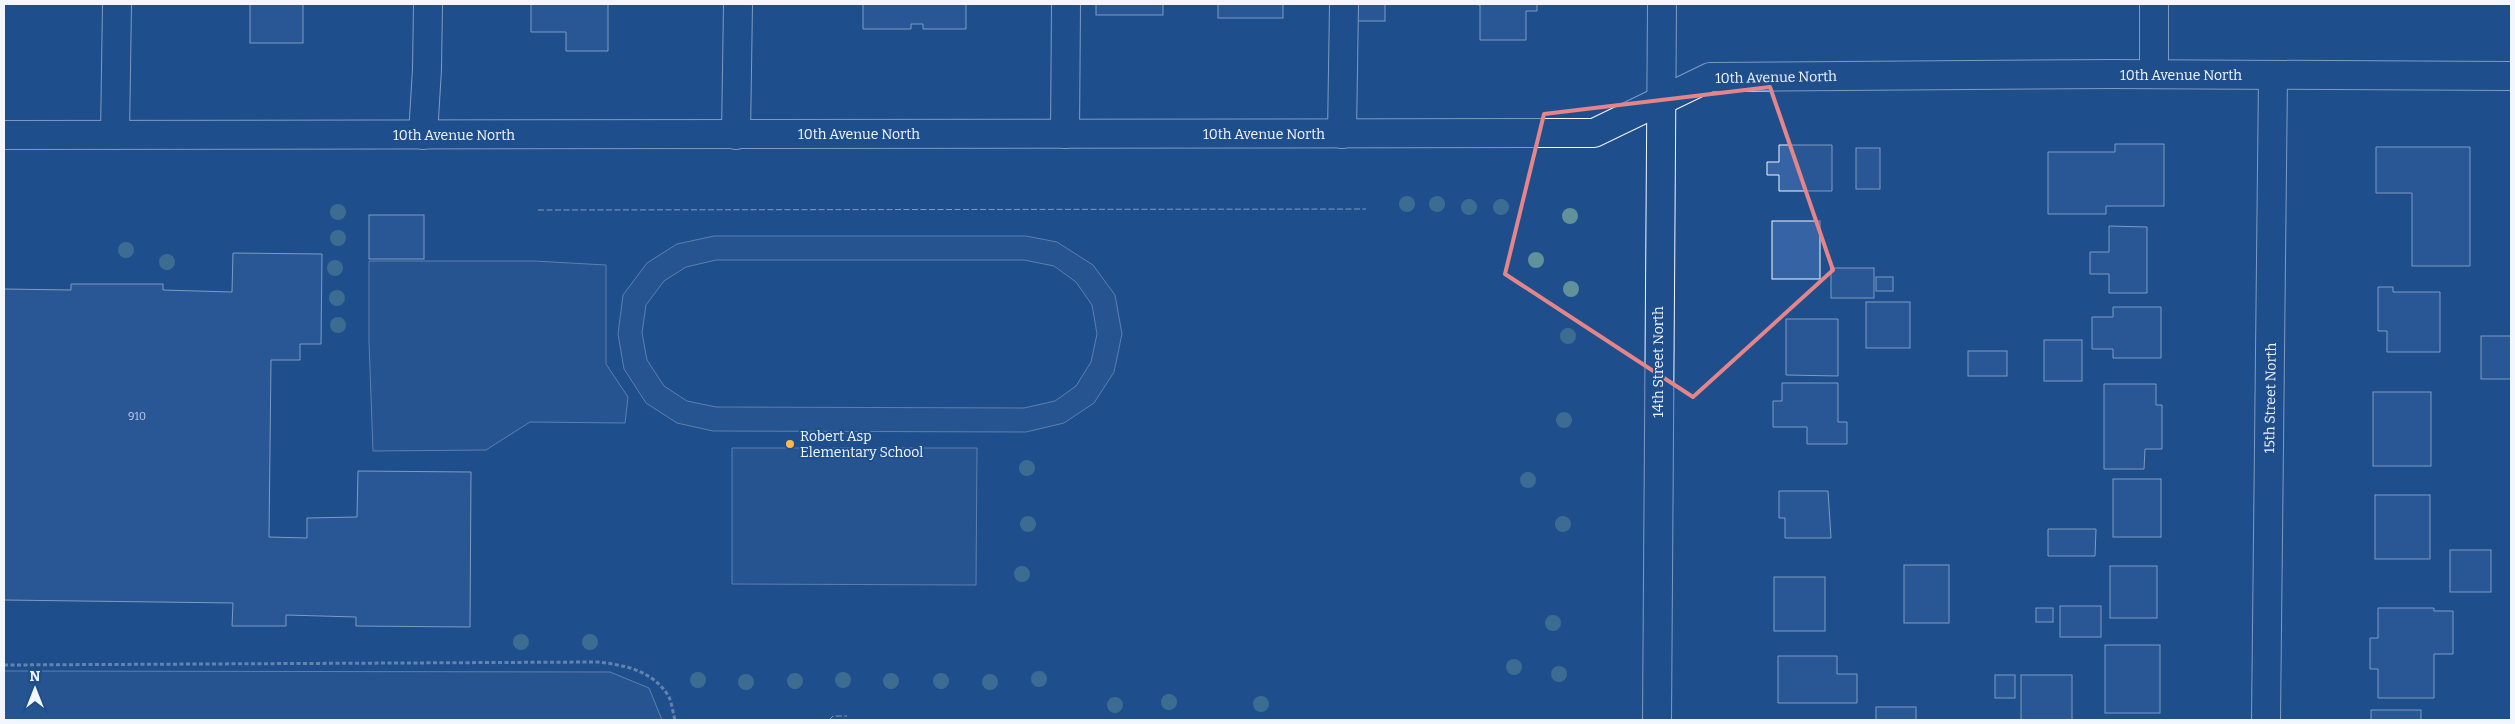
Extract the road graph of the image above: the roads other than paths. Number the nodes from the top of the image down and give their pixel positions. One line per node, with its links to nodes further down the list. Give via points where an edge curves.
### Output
1 (117, 4): 15 (street)
2 (428, 4): 16 (street)
3 (738, 4): 17 (street)
4 (1066, 4): 12 (street)
5 (1344, 4): 13 (street)
6 (1662, 4): 11 (street, 14th Street North)
7 (2154, 4): 8 (street)
8 (2154, 74): 9 (street, 10th Avenue North); 11 (street, 10th Avenue North, via 1710,77)
9 (2273, 76): 10 (street, 10th Avenue North); 19 (street, 15th Street North)
10 (2511, 76)
11 (1660, 103): 13 (street, 10th Avenue North, via 1594,133); 18 (street, 14th Street North)
12 (1065, 134): 13 (street, 10th Avenue North); 17 (street, 10th Avenue North)
13 (1342, 134)
14 (4, 135): 15 (street, 10th Avenue North)
15 (115, 135): 16 (street, 10th Avenue North)
16 (423, 135): 17 (street, 10th Avenue North)
17 (736, 135)
18 (1657, 720)
19 (2266, 720)

